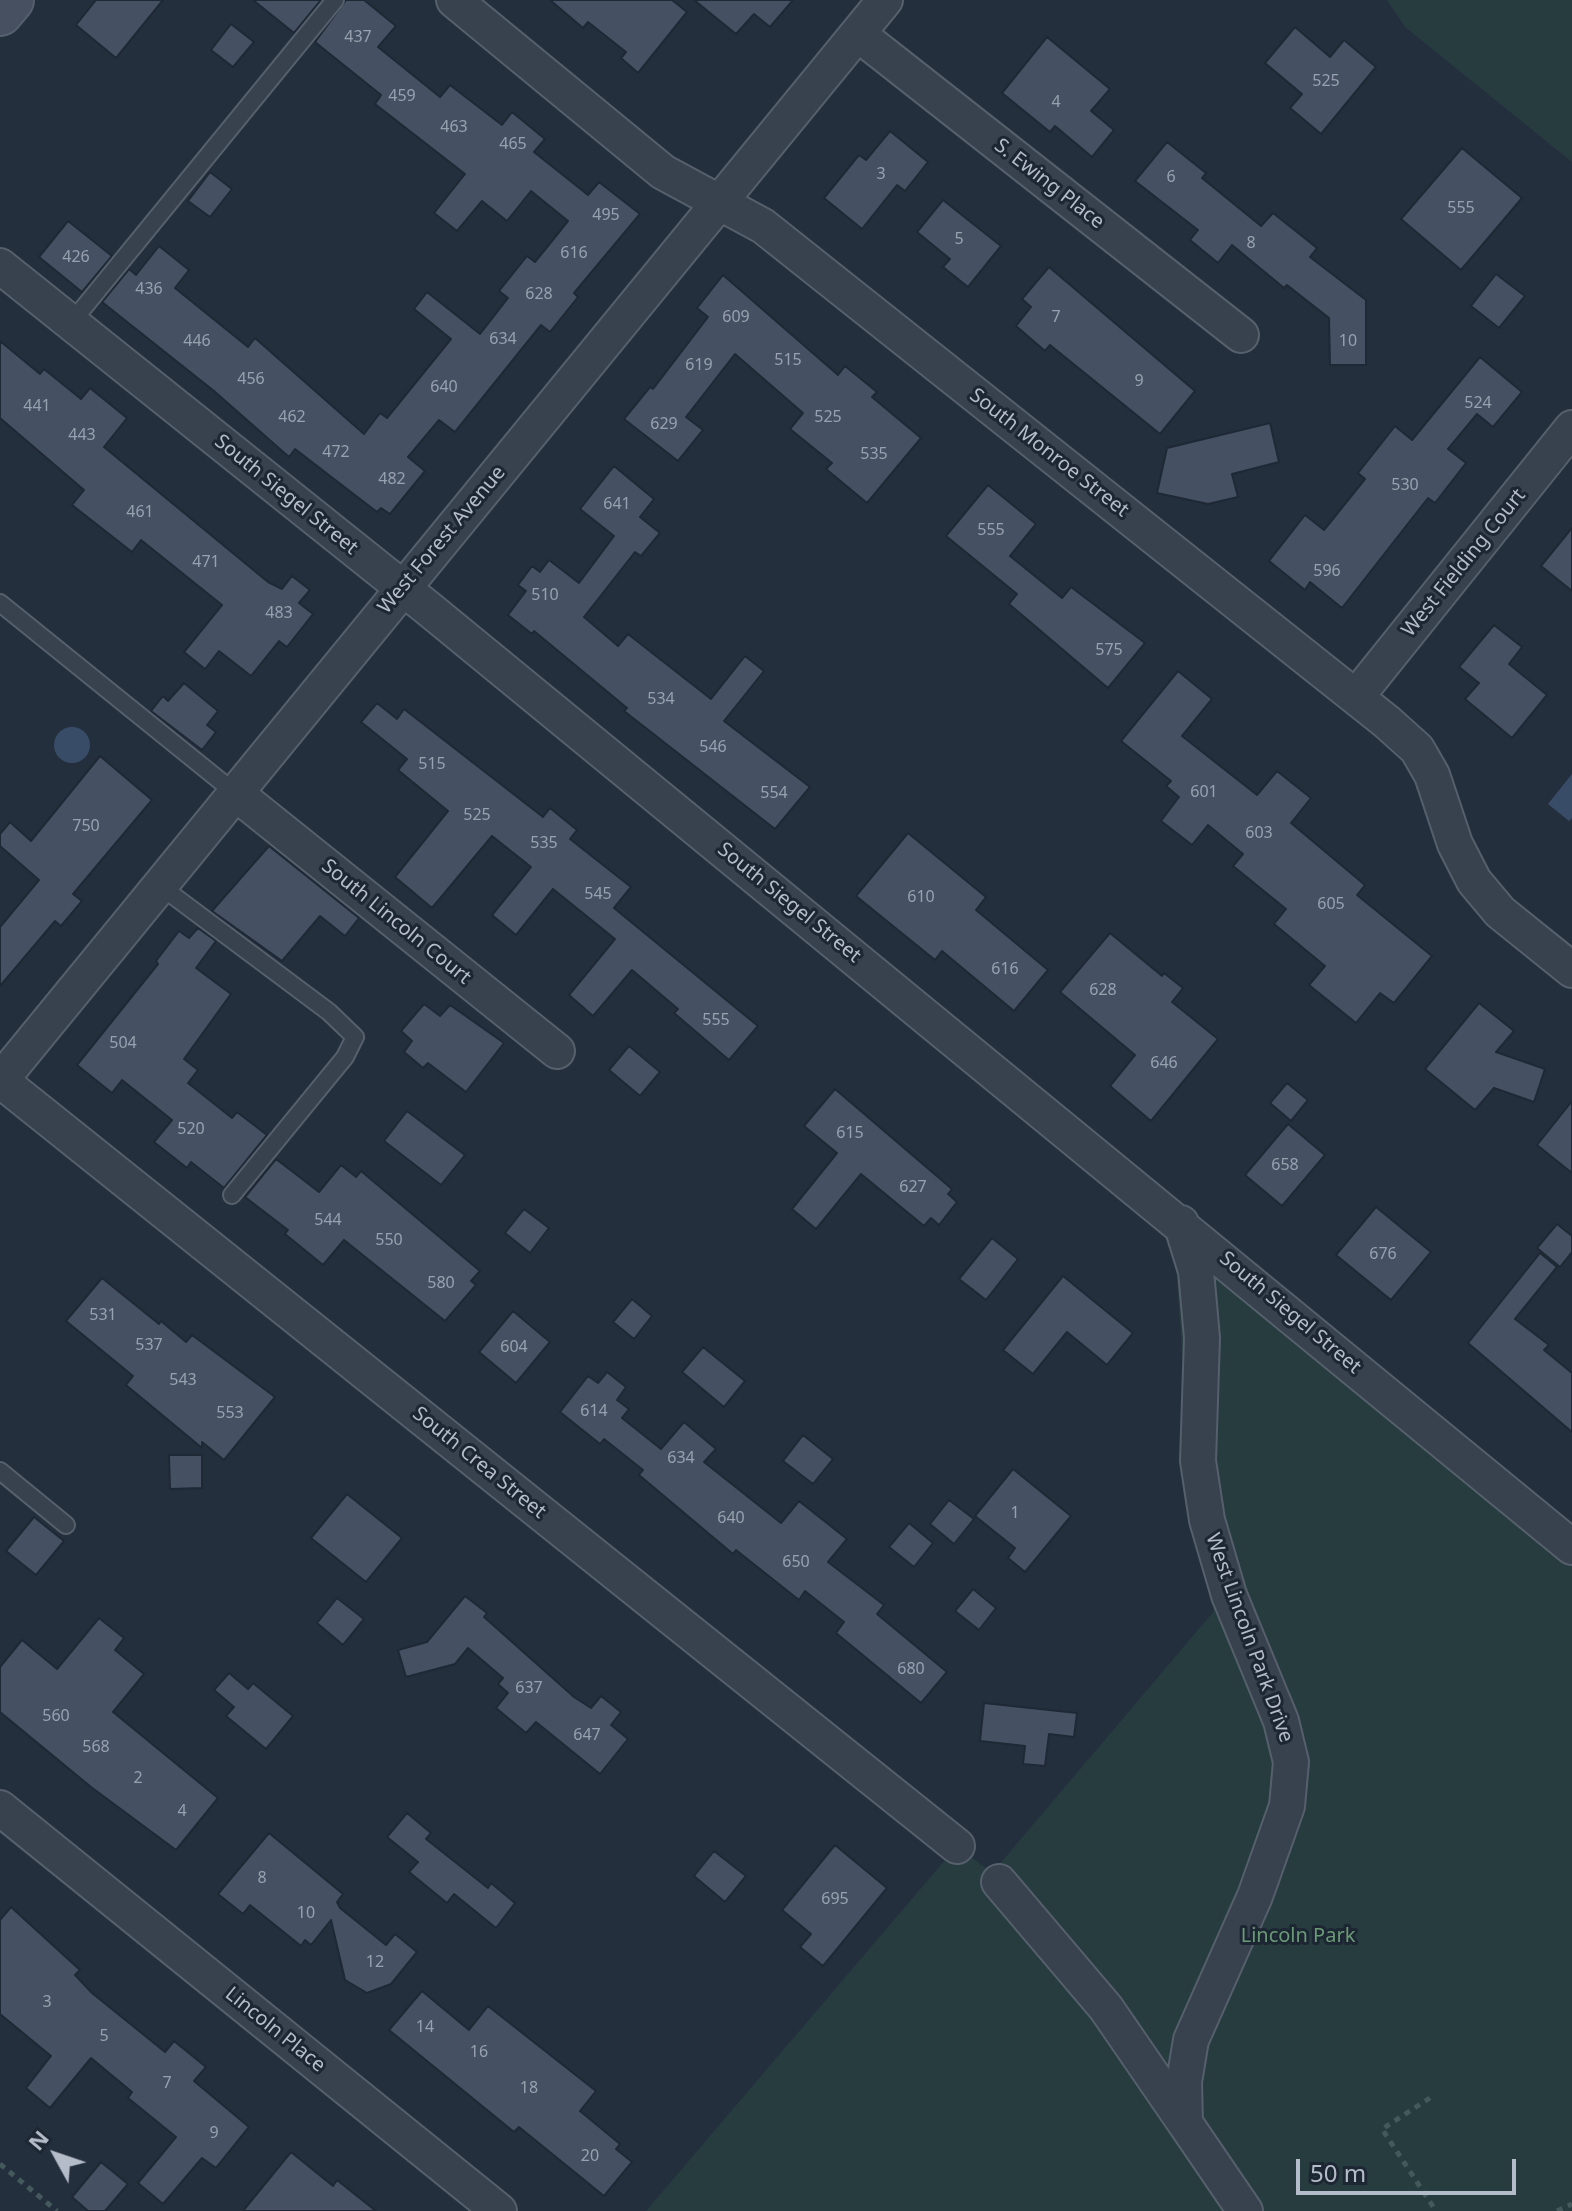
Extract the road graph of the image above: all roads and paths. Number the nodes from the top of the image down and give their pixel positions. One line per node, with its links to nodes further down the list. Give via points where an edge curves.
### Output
1 (11, 0): 5 (street)
2 (335, 0): 9 (lane)
3 (454, 0): 7 (street, South Monroe Street, via 663,172)
4 (885, 0): 6 (street, West Forest Avenue)
5 (0, 13)
6 (858, 34): 7 (street, West Forest Avenue); 10 (street, S. Ewing Place)
7 (719, 204): 12 (street, West Forest Avenue); 14 (street, South Monroe Street, via 763,226)
8 (0, 266): 9 (street, South Siegel Street)
9 (71, 323): 12 (street, South Siegel Street)
10 (1241, 335)
11 (1572, 428): 14 (street, West Fielding Court)
12 (402, 587): 15 (street, West Forest Avenue); 21 (street, South Siegel Street)
13 (0, 603): 15 (lane)
14 (1356, 697): 17 (street, South Monroe Street, via 1417,749 1474,881 1500,912)
15 (234, 792): 16 (street, West Forest Avenue); 18 (street, South Lincoln Court)
16 (159, 885): 19 (street, West Forest Avenue); 20 (lane, via 355,1037 345,1057)
17 (1572, 970)
18 (557, 1051)
19 (0, 1080): 26 (street, South Crea Street)
20 (232, 1195)
21 (1181, 1223): 24 (street, South Siegel Street); 29 (street, West Lincoln Park Drive, via 1196,1271 1202,1338 1198,1461 1207,1520 1291,1762 1287,1806 1255,1896 1191,2040)
22 (0, 1471): 23 (lane)
23 (66, 1525)
24 (1572, 1547)
25 (0, 1808): 33 (street, Lincoln Place)
26 (957, 1846)
27 (999, 1882): 29 (street, via 1106,2008)
28 (1430, 2098): 35 (path, via 1382,2129)
29 (1185, 2123): 34 (street)
30 (0, 2164): 32 (path)
31 (1572, 2204): 36 (path)
32 (57, 2211)
33 (499, 2211)
34 (1245, 2211)
35 (1436, 2211)
36 (1557, 2211)

